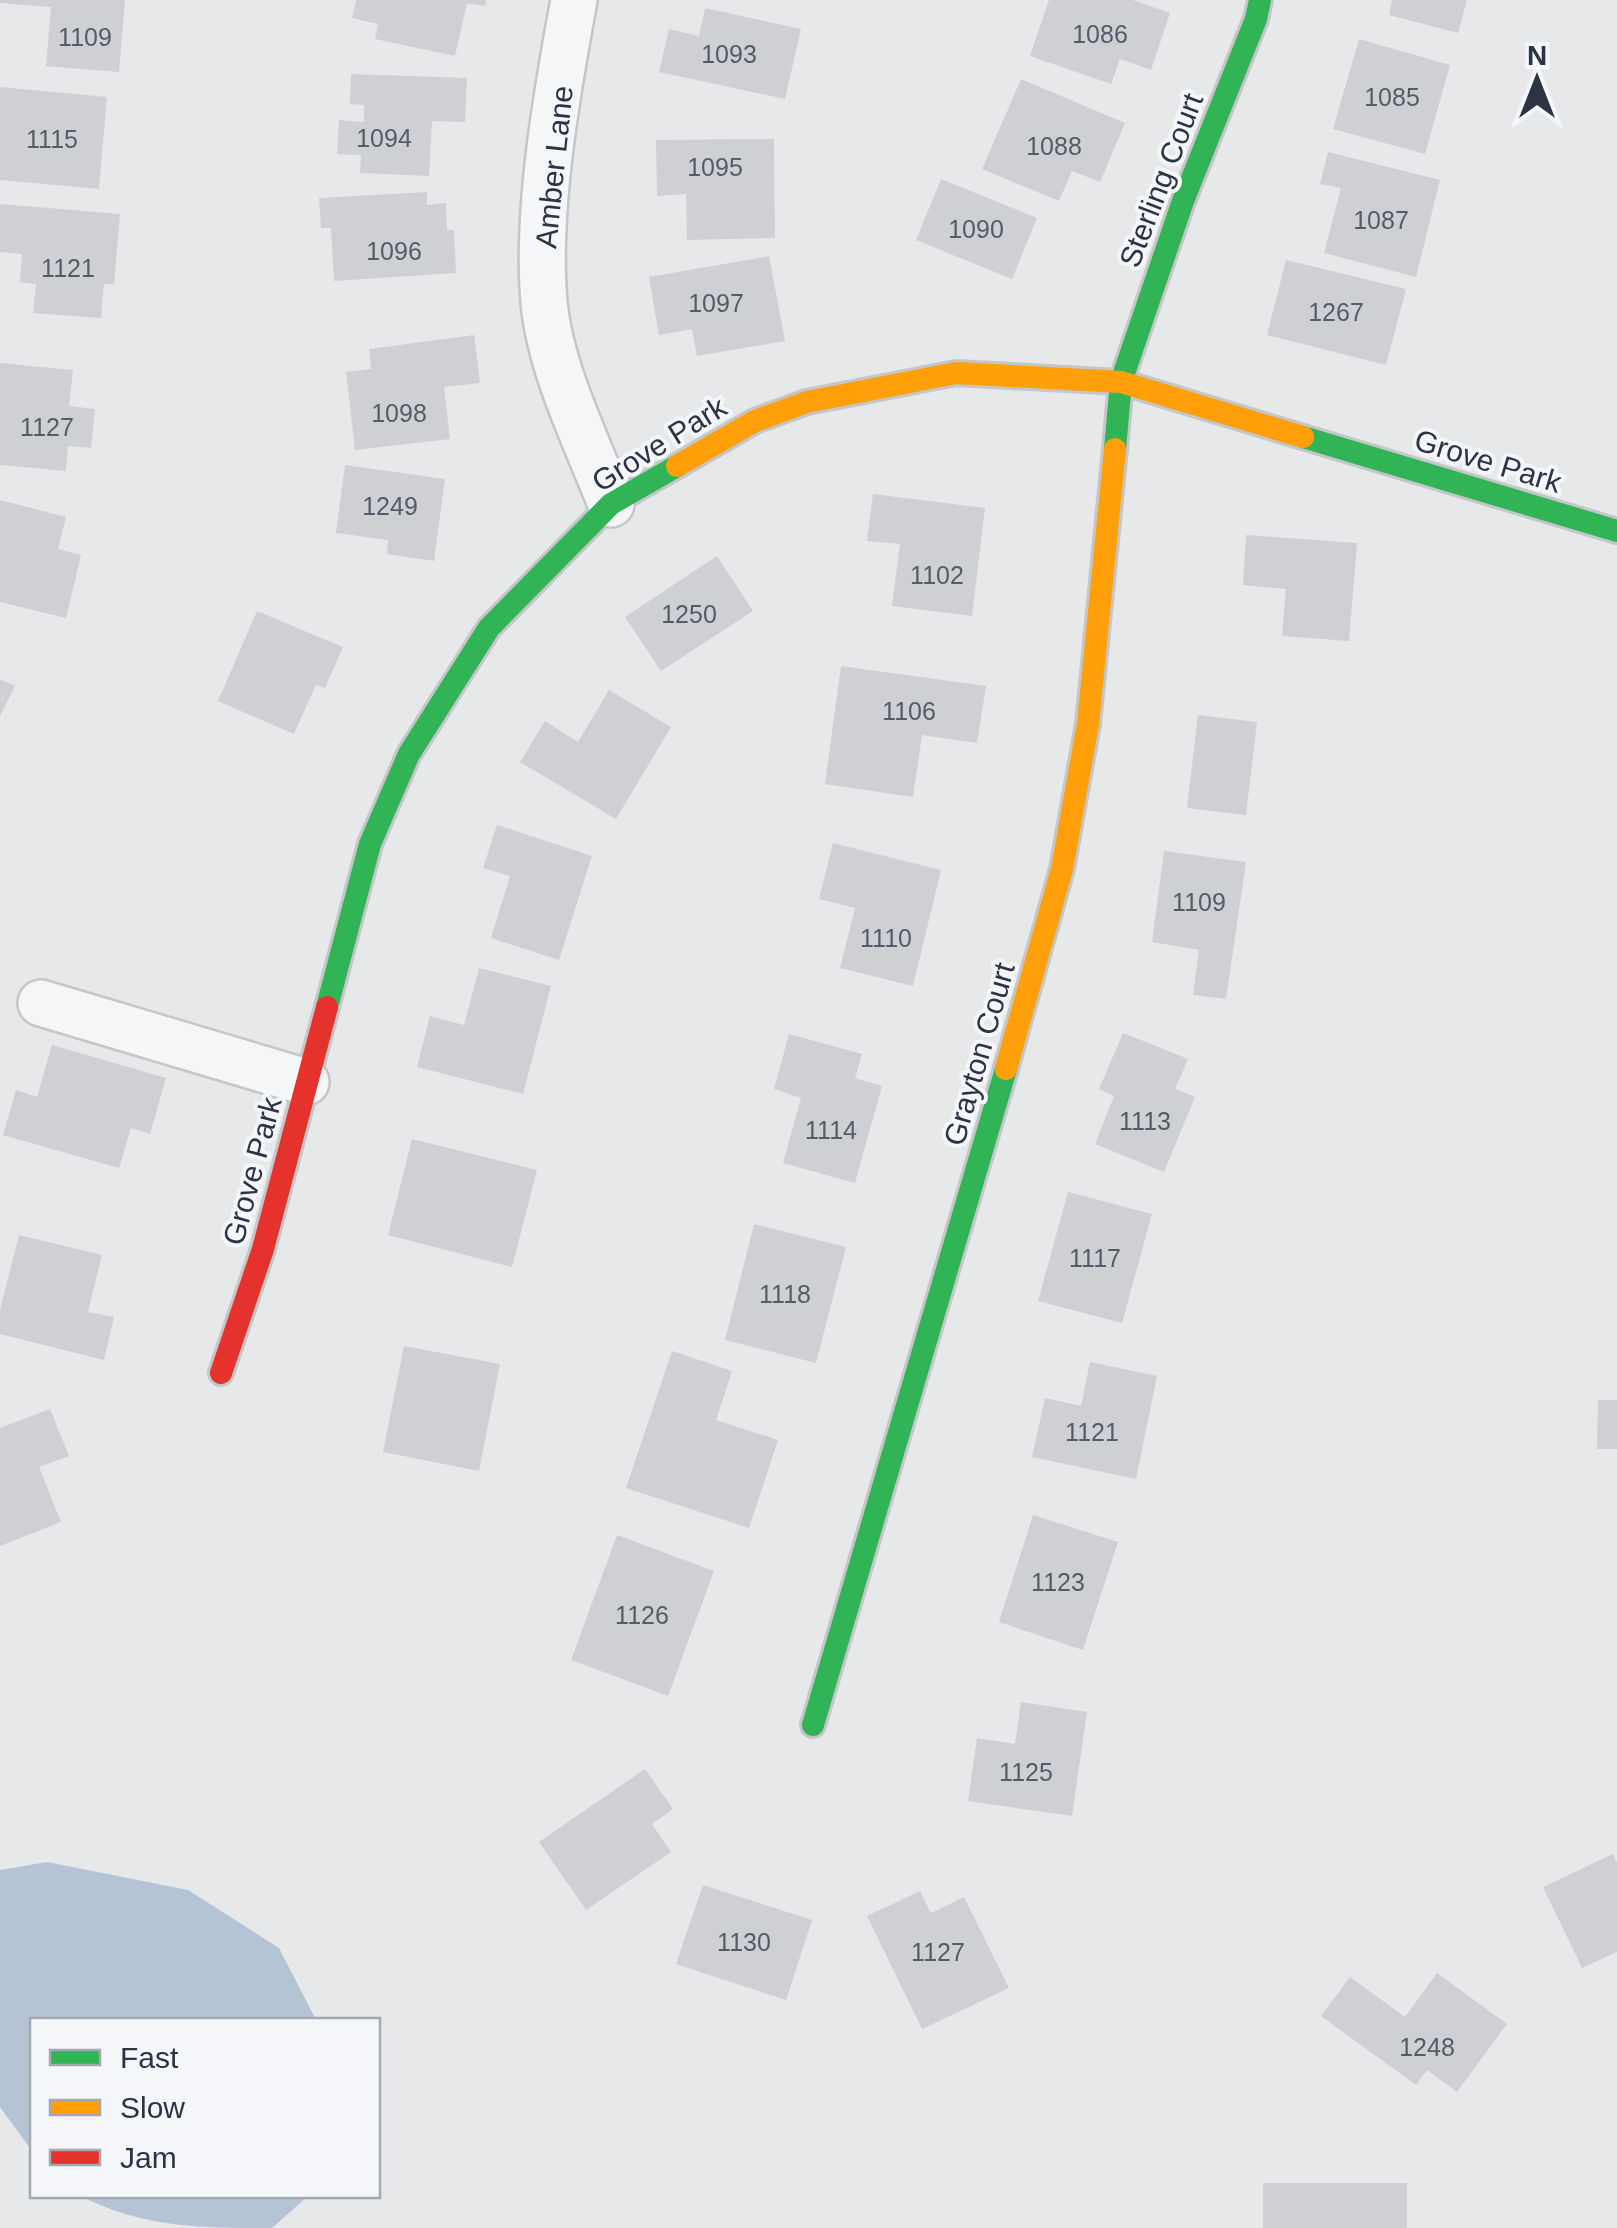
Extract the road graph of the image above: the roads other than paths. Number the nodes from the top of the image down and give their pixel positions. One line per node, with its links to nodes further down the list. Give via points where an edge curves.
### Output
1 (574, 0): 4 (street, Amber Lane, via 544,202 544,303 554,352)
2 (1260, 0): 3 (street, Sterling Court)
3 (1120, 382): 4 (street, Grove Park, via 956,373 807,402 755,421); 5 (street, Grove Park); 9 (street, Grayton Court, via 1088,724 1062,869)
4 (611, 504): 7 (street, Grove Park, via 489,628 409,754 370,844)
5 (1617, 532)
6 (41, 1003): 7 (street)
7 (306, 1082): 8 (street, Grove Park, via 264,1249)
8 (221, 1374)
9 (813, 1725)

